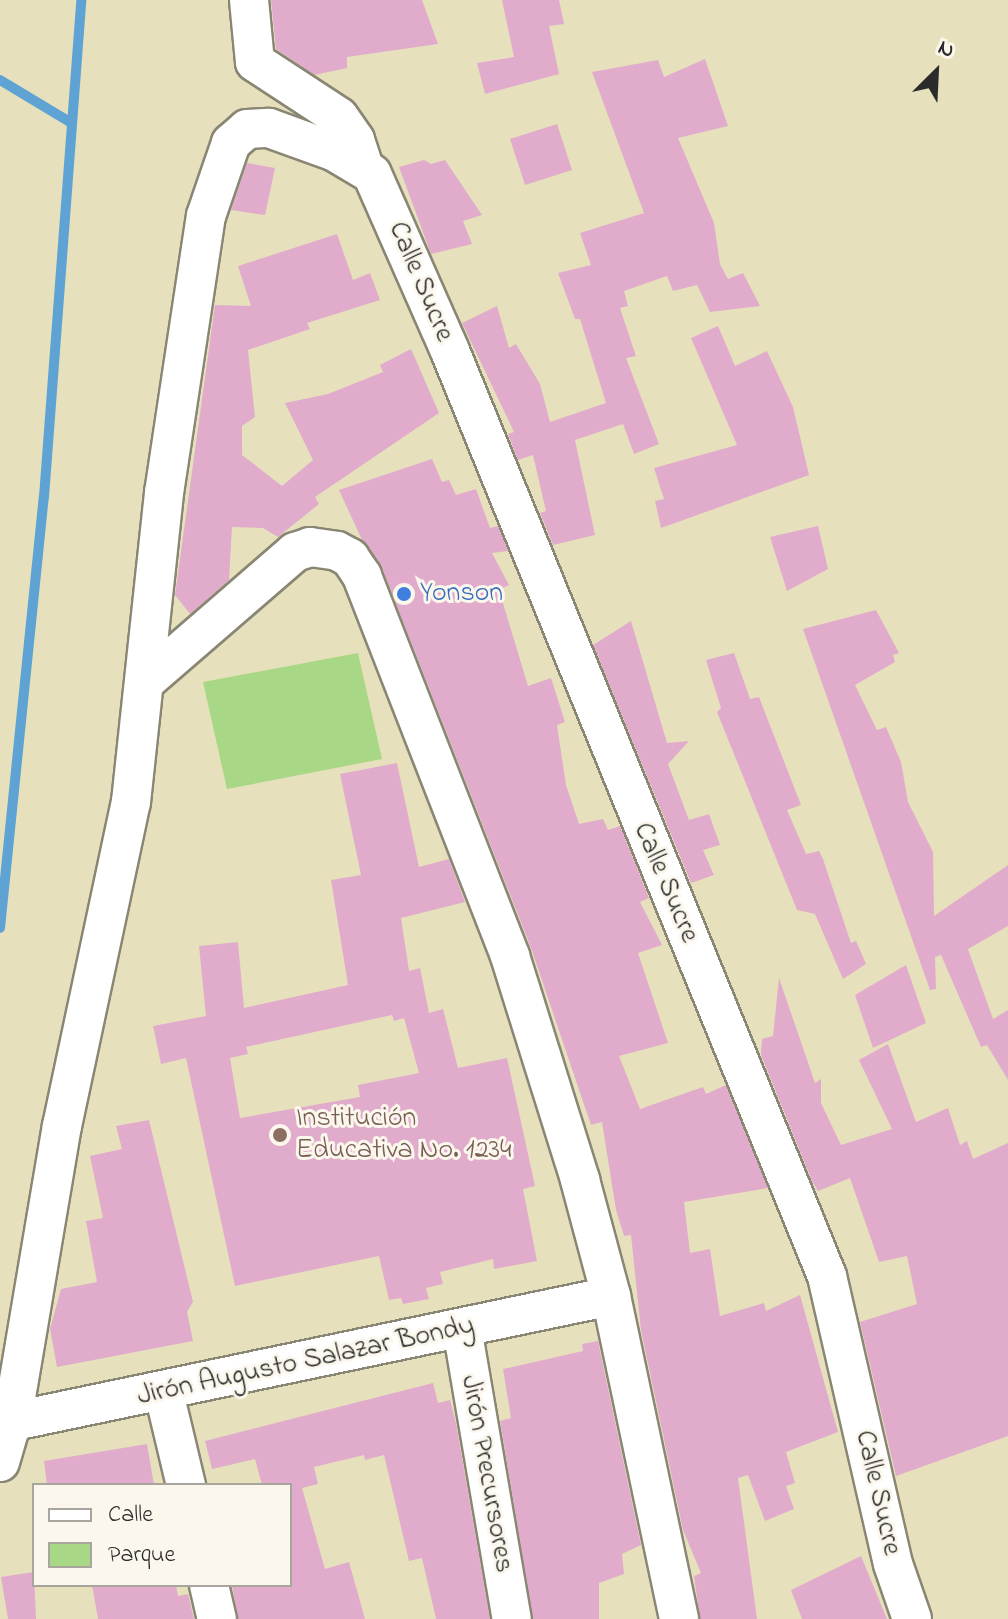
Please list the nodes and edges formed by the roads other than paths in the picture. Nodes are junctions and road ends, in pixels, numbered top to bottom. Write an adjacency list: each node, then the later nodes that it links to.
1 (249, 0): 2 (street, Calle Sucre)
2 (363, 165): 3 (street); 14 (street, Calle Sucre)
3 (146, 681): 4 (street); 7 (street)
4 (611, 1296): 5 (street, Jirón Augusto Salazar Bondy); 13 (street)
5 (462, 1328): 6 (street, Jirón Augusto Salazar Bondy); 12 (street, Jirón Precursores)
6 (164, 1393): 7 (street, Jirón Augusto Salazar Bondy); 9 (street)
7 (6, 1422): 8 (street)
8 (0, 1462)
9 (186, 1483)
10 (209, 1587): 11 (street)
11 (217, 1619)
12 (512, 1619)
13 (679, 1619)
14 (912, 1619)

